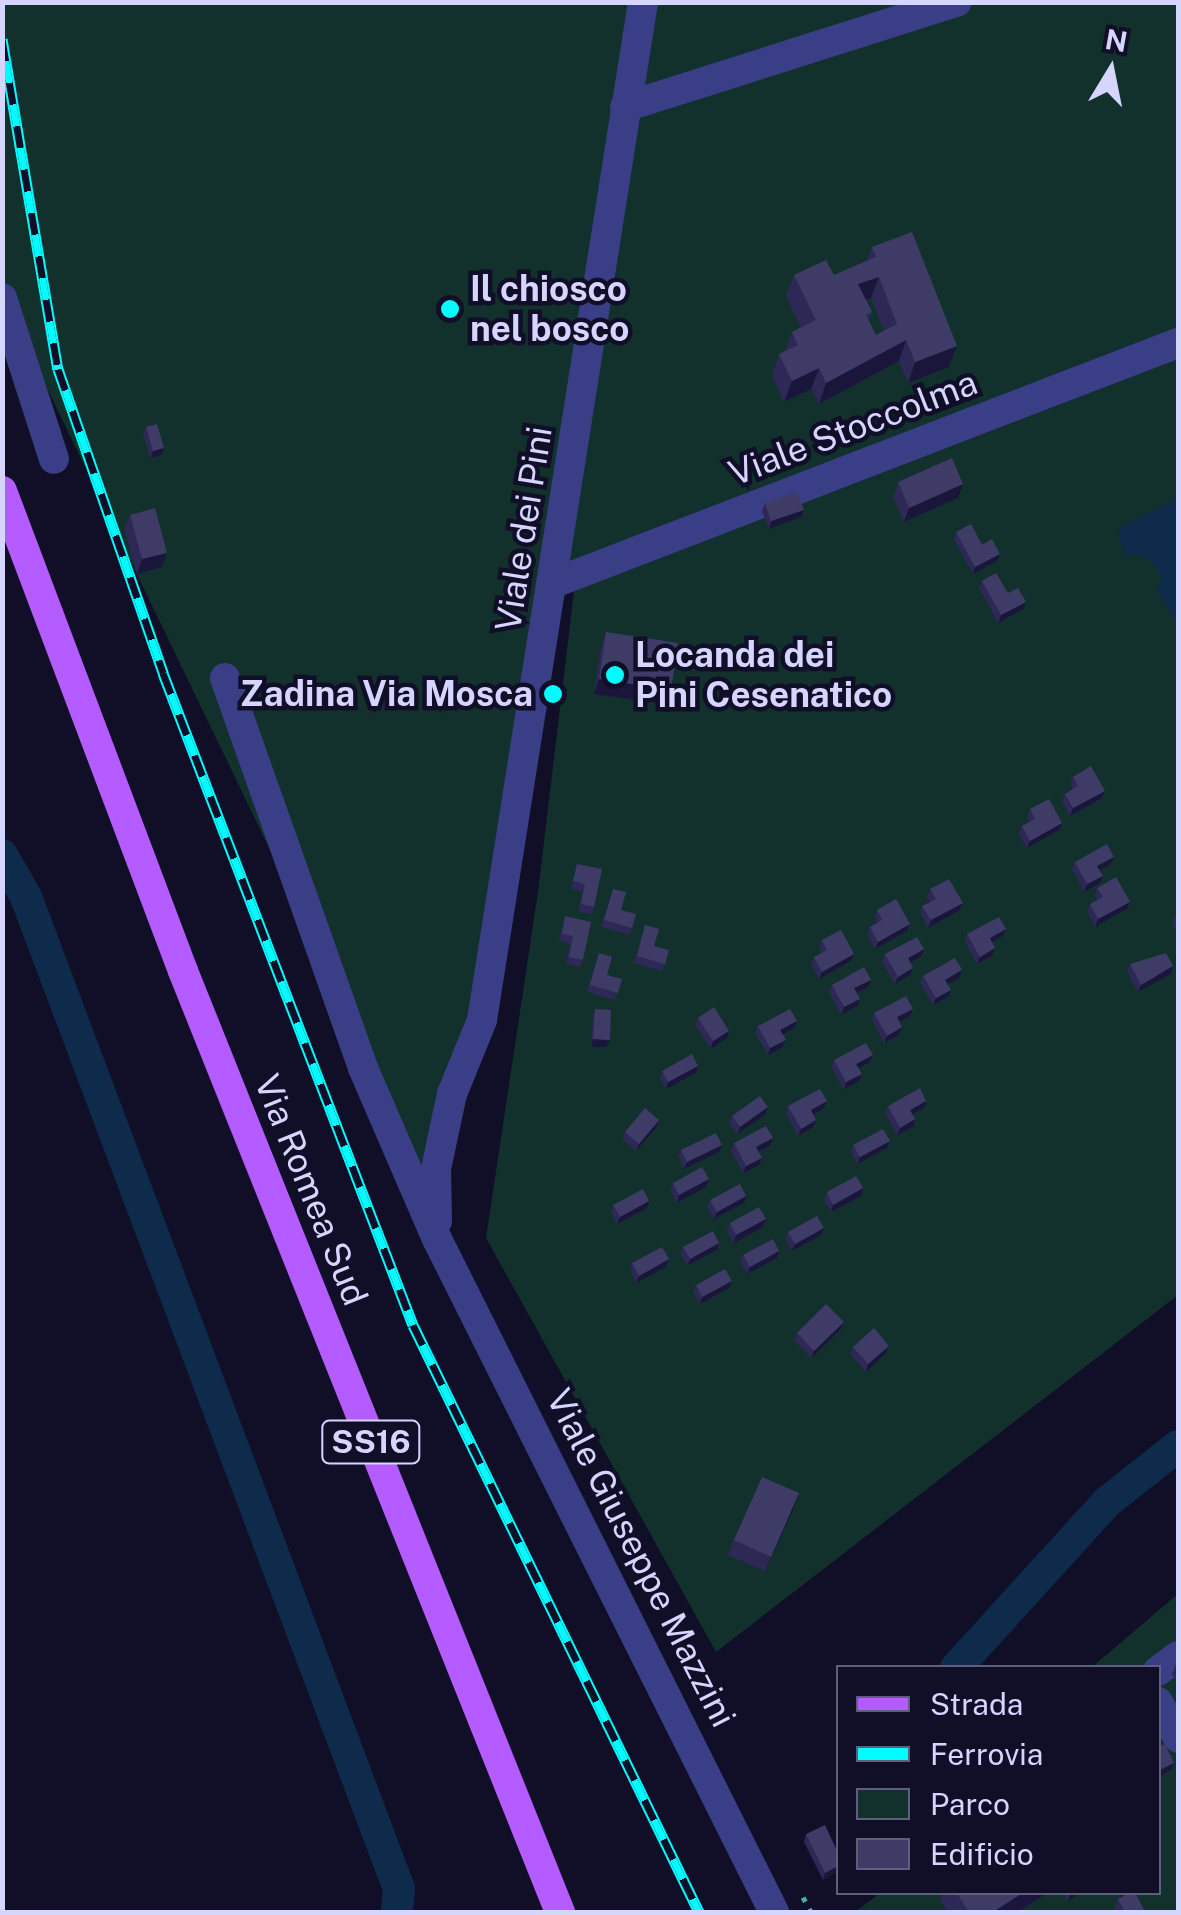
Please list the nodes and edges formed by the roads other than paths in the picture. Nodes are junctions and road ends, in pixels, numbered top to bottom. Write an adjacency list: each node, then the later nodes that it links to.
1 (643, 2): 3 (street, Viale dei Pini)
2 (957, 2): 3 (street)
3 (625, 107): 8 (street, Viale dei Pini)
4 (2, 298): 6 (street)
5 (1178, 343): 8 (street, Viale Stoccolma)
6 (54, 459)
7 (2, 491): 13 (main road, Via Romea Sud / SS16)
8 (554, 583): 10 (street, Viale dei Pini)
9 (224, 678): 10 (street, Viale Giuseppe Mazzini)
10 (437, 1239): 14 (street, Viale Giuseppe Mazzini)
11 (1161, 1707): 12 (street)
12 (1178, 1738)
13 (560, 1912)
14 (774, 1912)

